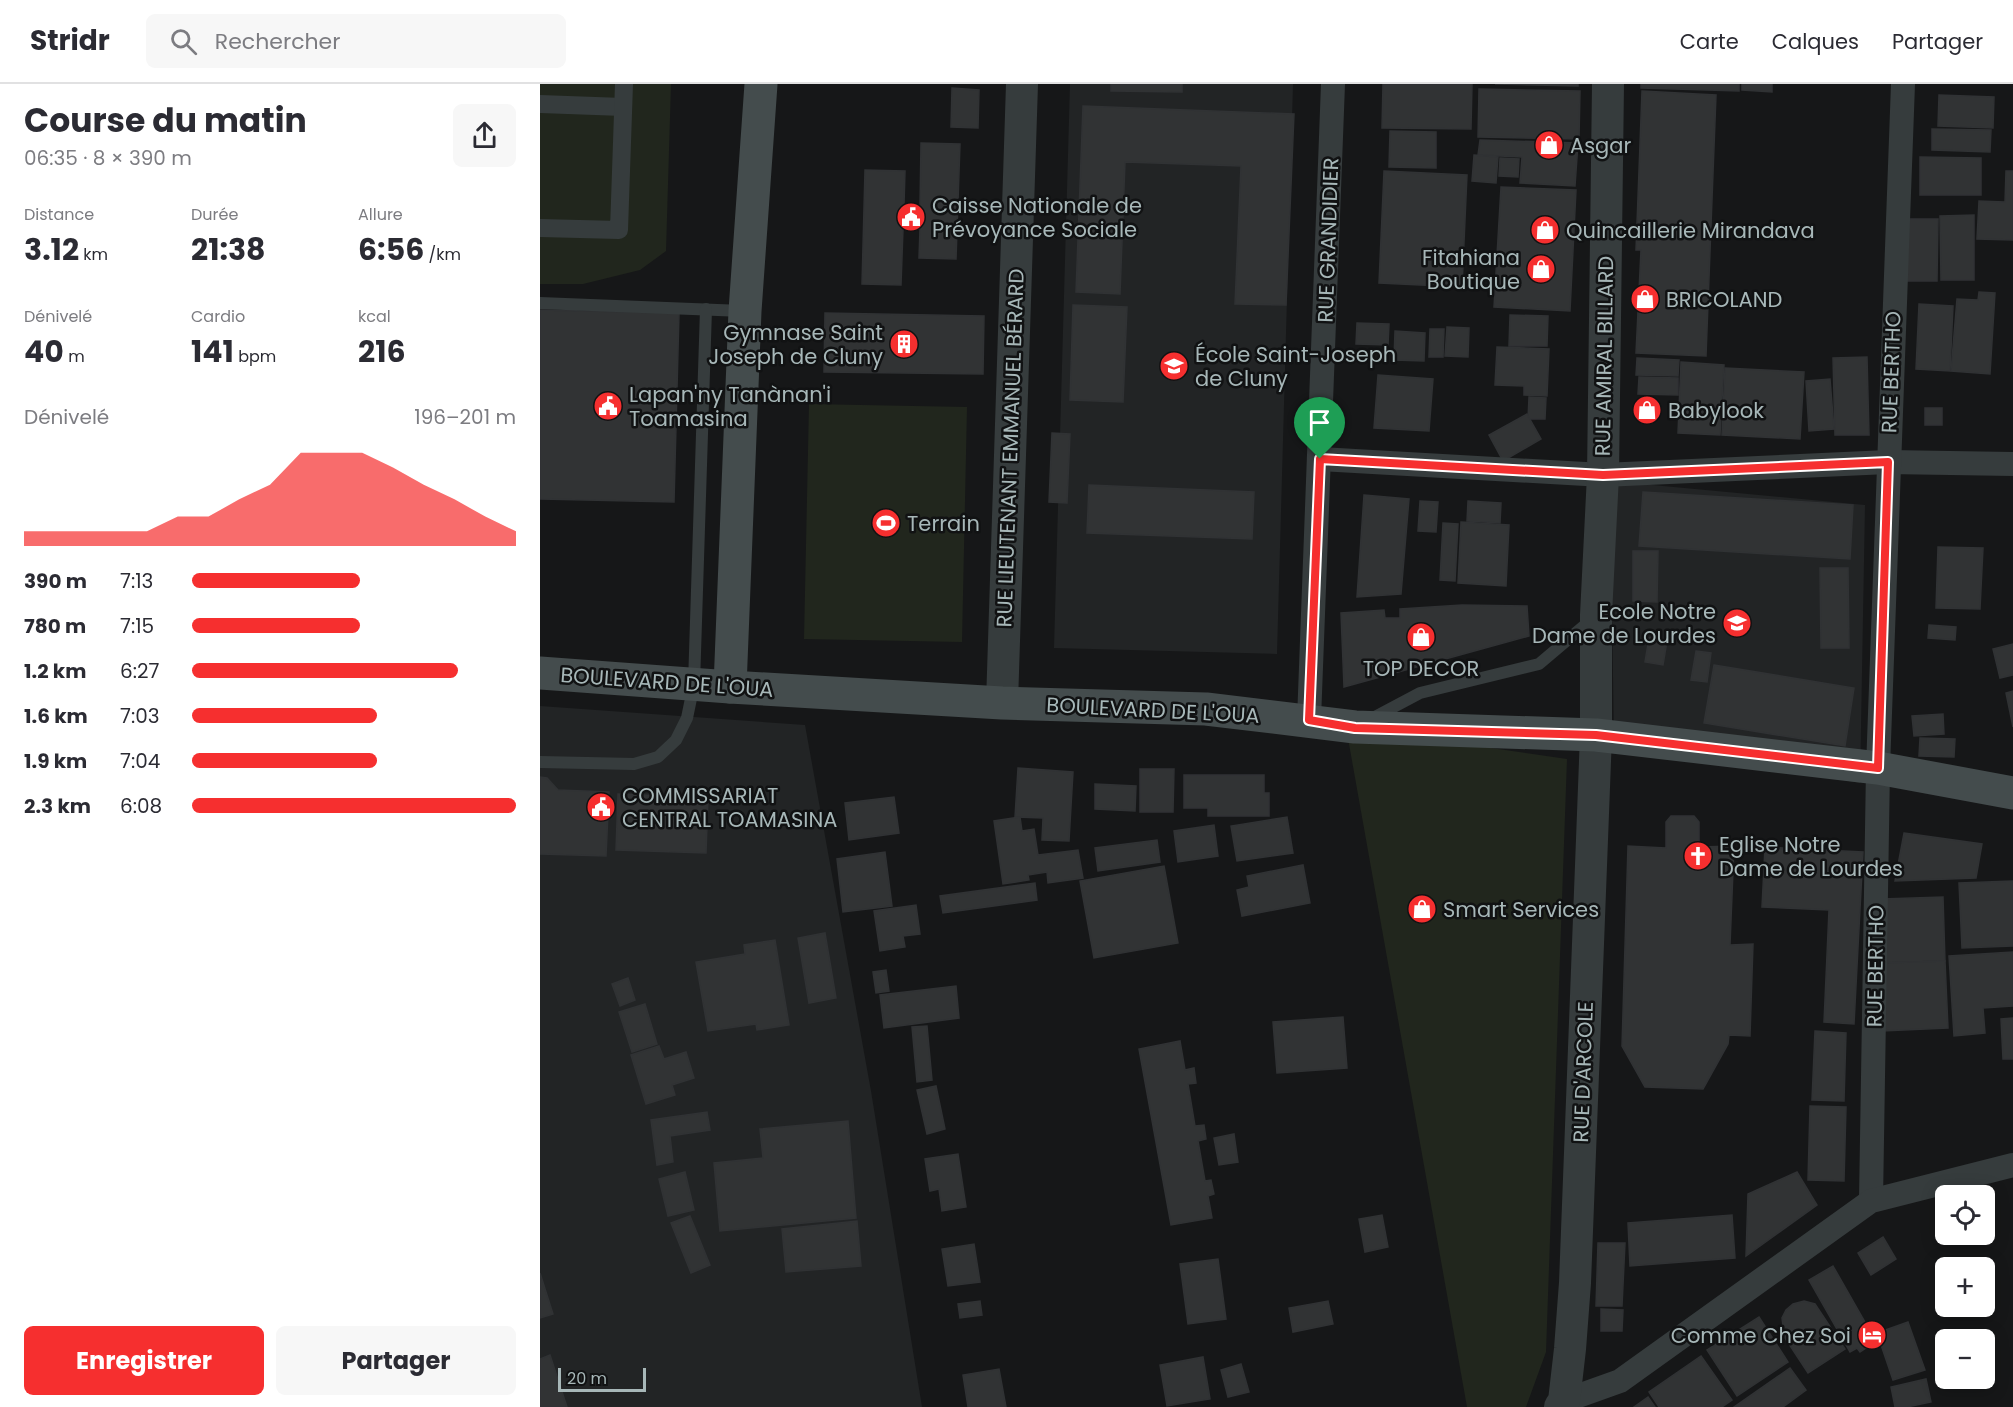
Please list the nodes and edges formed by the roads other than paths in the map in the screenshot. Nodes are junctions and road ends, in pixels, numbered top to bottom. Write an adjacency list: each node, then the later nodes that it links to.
1 (624, 84): 8 (street)
2 (761, 84): 12 (main road)
3 (1022, 84): 21 (street, RUE LIEUTENANT EMMANUEL BÉRARD)
4 (1333, 84): 13 (street, RUE GRANDIDIER)
5 (1608, 84): 16 (street, RUE AMIRAL BILLARD)
6 (1903, 84): 14 (street, RUE BERTHO)
7 (540, 104): 8 (street)
8 (623, 107): 9 (street)
9 (540, 228)
10 (540, 303): 11 (lane)
11 (706, 309): 12 (lane); 19 (lane)
12 (745, 311): 20 (main road)
13 (1320, 459): 16 (street); 22 (street, RUE GRANDIDIER)
14 (1888, 462): 15 (street); 16 (street); 26 (street, RUE BERTHO)
15 (2013, 464)
16 (1603, 475): 17 (street, RUE AMIRAL BILLARD)
17 (1596, 615): 23 (lane); 24 (street, RUE AMIRAL BILLARD)
18 (540, 674): 19 (main road, BOULEVARD DE L'OUA)
19 (694, 684): 20 (main road, BOULEVARD DE L'OUA); 25 (lane)
20 (730, 687): 21 (main road, BOULEVARD DE L'OUA)
21 (1002, 703): 22 (main road, BOULEVARD DE L'OUA)
22 (1309, 720): 23 (main road, BOULEVARD DE L'OUA)
23 (1355, 728): 24 (main road, BOULEVARD DE L'OUA)
24 (1596, 735): 26 (main road, BOULEVARD DE L'OUA); 30 (street, RUE D'ARCOLE)
25 (540, 762)
26 (1878, 768): 27 (main road, BOULEVARD DE L'OUA); 29 (street, RUE BERTHO)
27 (2013, 793)
28 (2013, 1165): 29 (street)
29 (1871, 1201): 30 (street)
30 (1562, 1404)

